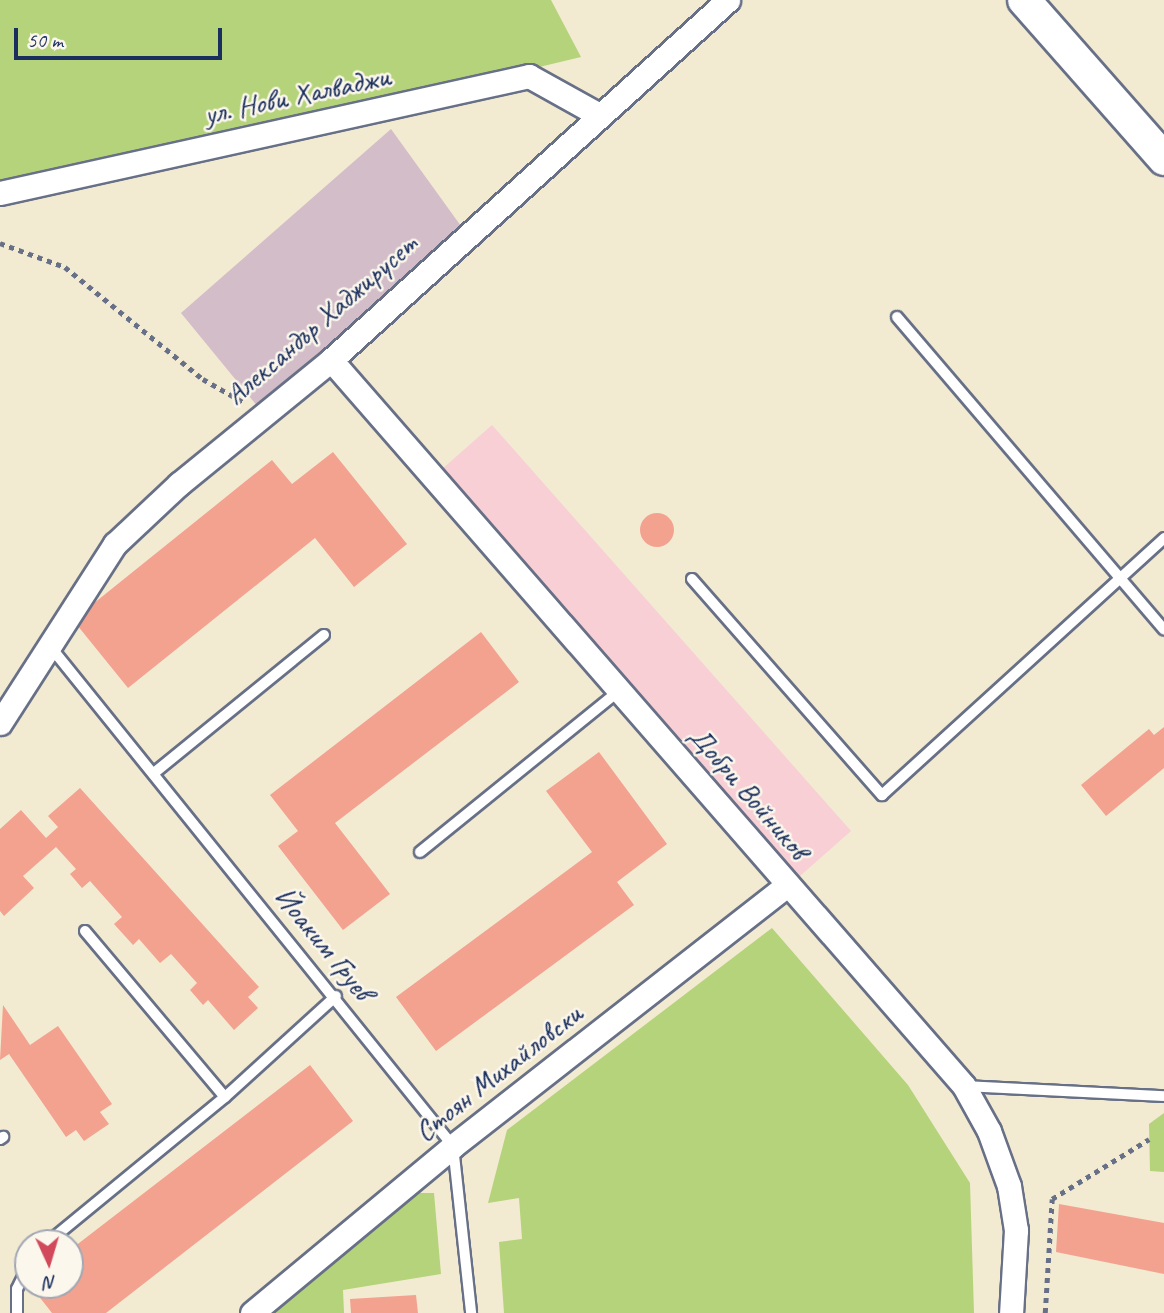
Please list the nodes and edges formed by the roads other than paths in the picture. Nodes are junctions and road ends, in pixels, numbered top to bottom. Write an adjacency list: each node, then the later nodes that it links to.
1 (728, 0): 3 (street, Александър Хаджирусет)
2 (1024, 0): 4 (main road)
3 (599, 115): 5 (street, ул. Нови Халваджи); 7 (street, Александър Хаджирусет)
4 (1164, 159)
5 (0, 193)
6 (897, 317): 10 (lane)
7 (331, 360): 13 (street, Александър Хаджирусет); 14 (street, Добри Войников)
8 (1164, 538): 10 (lane)
9 (692, 579): 10 (lane)
10 (1121, 579): 11 (lane)
11 (1164, 631)
12 (324, 635): 16 (lane)
13 (48, 643): 15 (street, Александър Хаджирусет); 16 (lane, Йоаким Груев)
14 (620, 690): 17 (lane); 18 (street, Добри Войников)
15 (3, 714)
16 (155, 773): 20 (lane, Йоаким Груев)
17 (420, 852)
18 (787, 885): 21 (street, Добри Войников); 24 (street, Стоян Михайловски)
19 (85, 930): 23 (lane)
20 (336, 996): 23 (lane); 24 (lane, Йоаким Груев)
21 (964, 1086): 22 (lane); 28 (street, Добри Войников)
22 (1164, 1096)
23 (225, 1097): 25 (lane)
24 (453, 1146): 26 (street, Стоян Михайловски); 27 (lane)
25 (64, 1229)
26 (252, 1313)
27 (471, 1313)
28 (1011, 1313)

